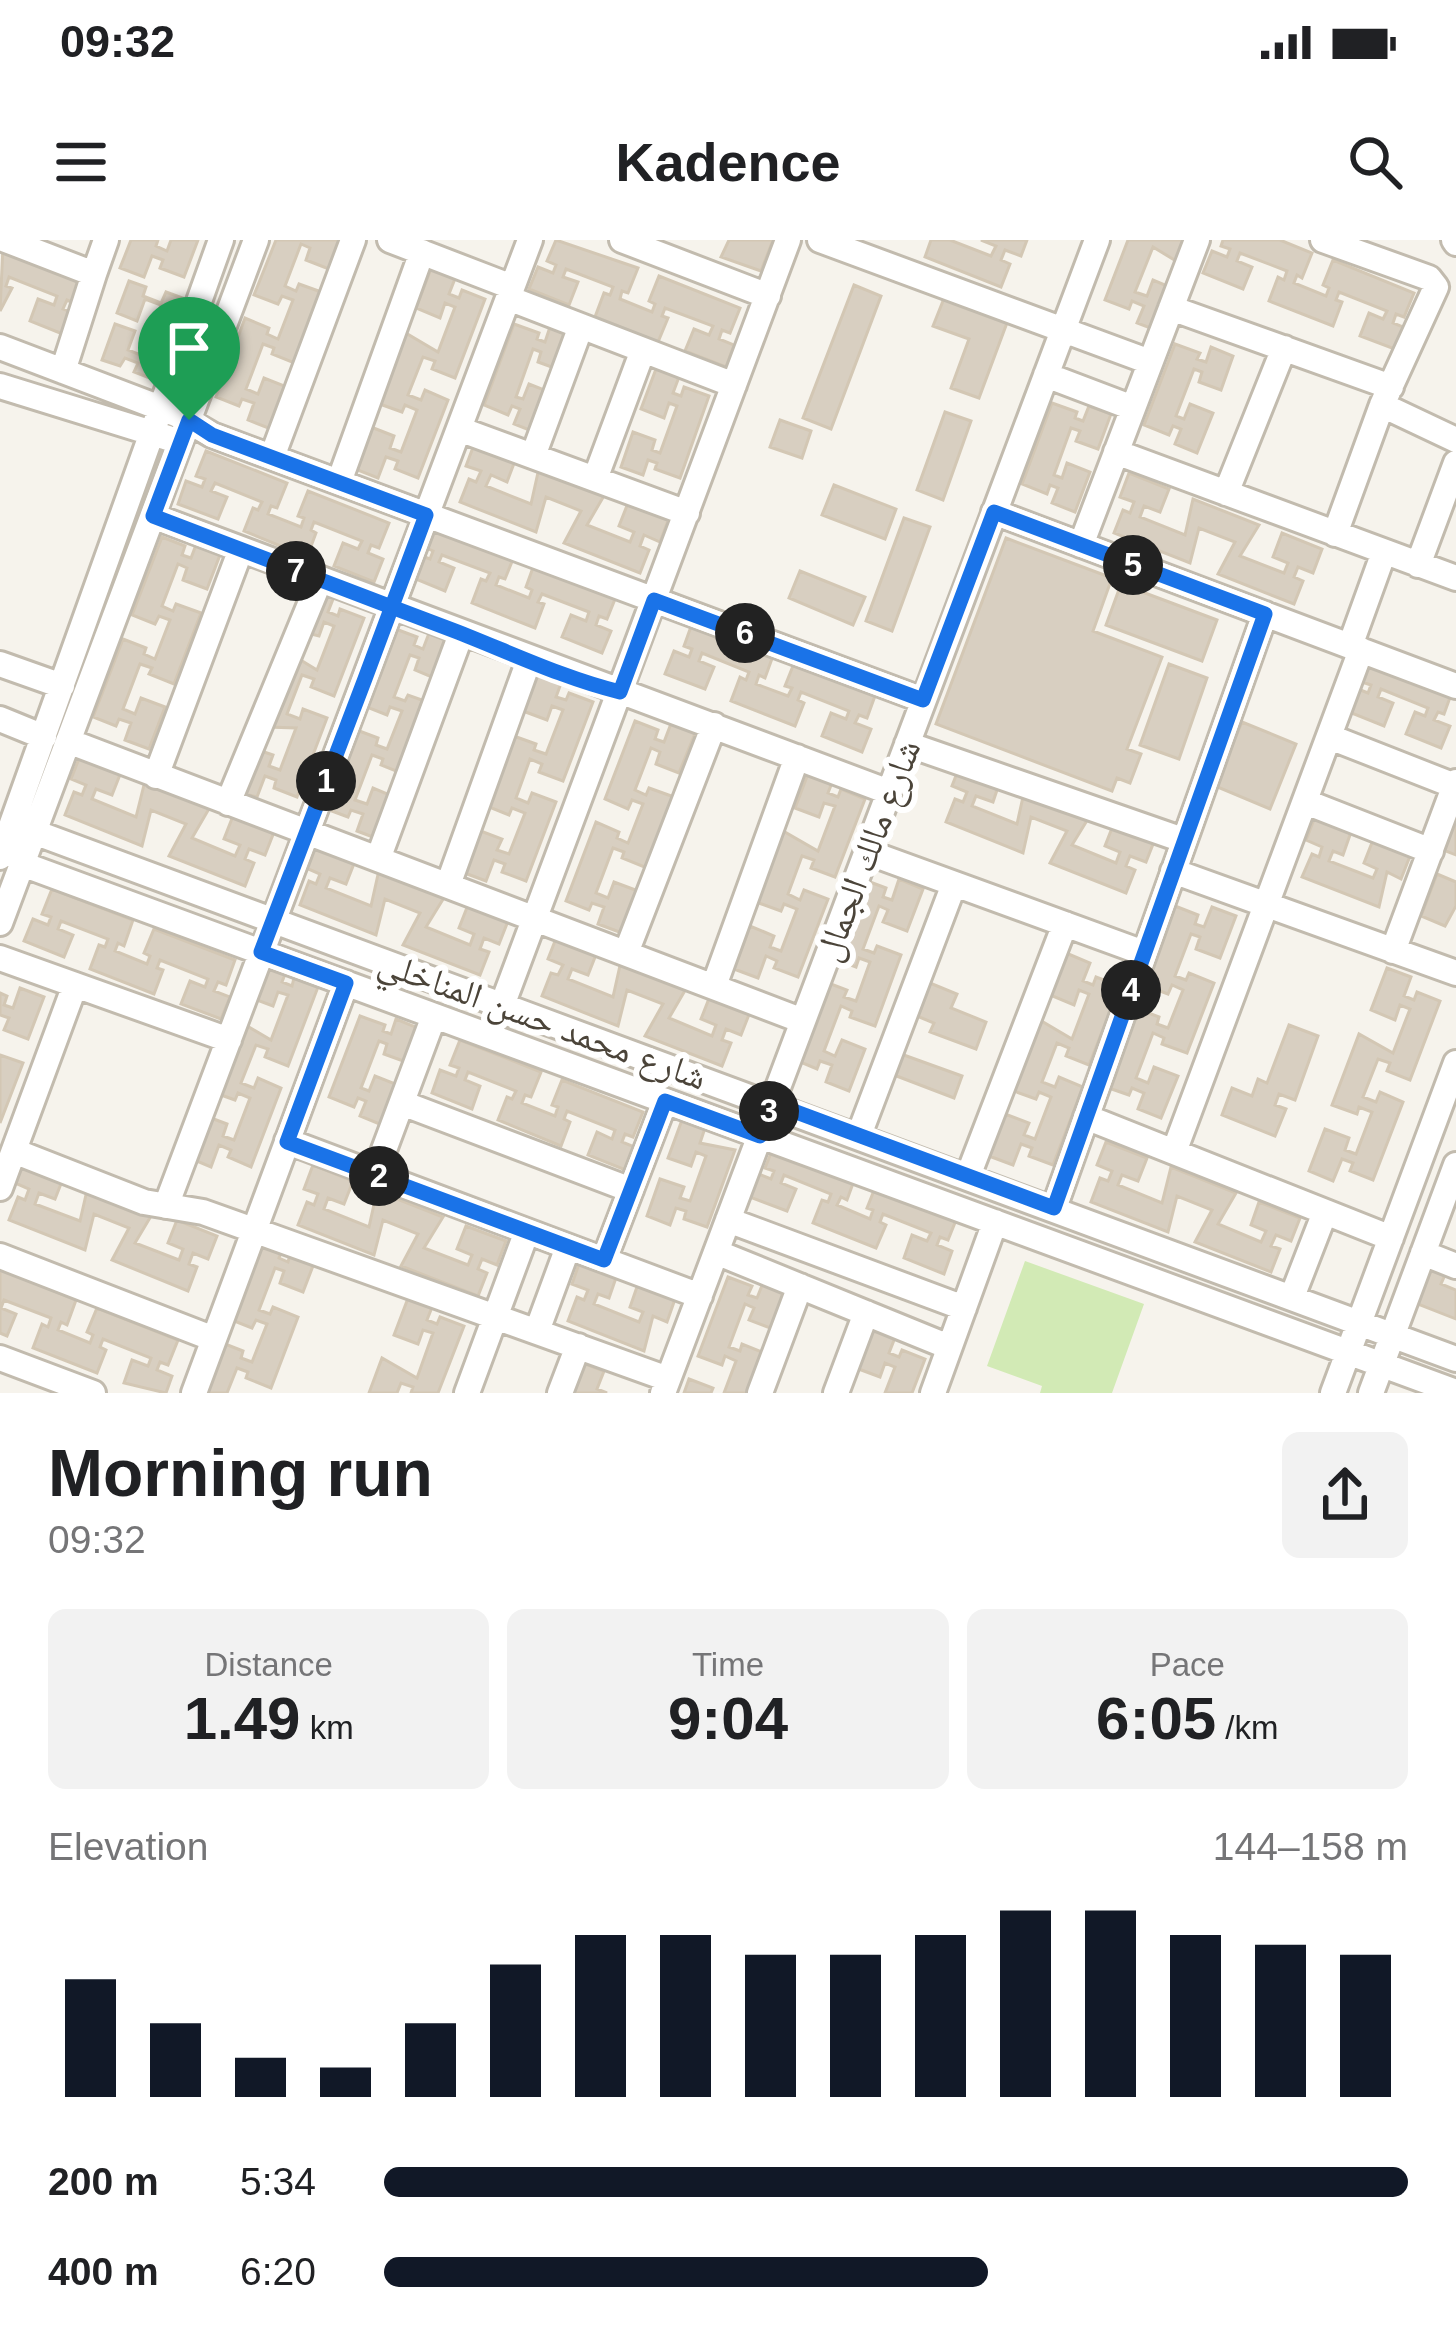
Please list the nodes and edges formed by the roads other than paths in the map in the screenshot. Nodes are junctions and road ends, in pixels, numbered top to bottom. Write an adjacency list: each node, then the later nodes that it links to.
1 (6, 240): 15 (street)
2 (106, 240): 15 (street)
3 (221, 240): 31 (street)
4 (256, 240): 32 (street)
5 (353, 240): 38 (street)
6 (390, 240): 14 (street)
7 (530, 240): 16 (street)
8 (622, 240): 17 (street)
9 (788, 240): 17 (street)
10 (820, 240): 19 (street)
11 (1096, 240): 19 (street, شارع مالك الجمال)
12 (1197, 240): 18 (street)
13 (1323, 240): 29 (street)
14 (422, 252): 16 (street); 41 (street)
15 (94, 274): 25 (street)
16 (510, 292): 20 (street); 33 (street)
17 (768, 296): 27 (street)
18 (1172, 308): 22 (street); 24 (street)
19 (1066, 321): 24 (street); 26 (street, شارع مالك الجمال)
20 (580, 326): 23 (street); 37 (street)
21 (0, 347): 25 (street)
22 (1284, 348): 29 (street); 42 (street)
23 (643, 350): 27 (street); 40 (street)
24 (1150, 362): 30 (street)
25 (63, 371): 31 (street)
26 (1046, 375): 30 (street); 44 (street, شارع مالك الجمال)
27 (734, 385): 43 (street)
28 (0, 386): 34 (street)
29 (1387, 396): 35 (street); 47 (street)
30 (1133, 408): 36 (street)
31 (163, 409): 32 (street); 34 (street)
32 (185, 429): 34 (street); 38 (street); 46 (street)
33 (459, 429): 37 (street); 45 (street)
34 (154, 436): 61 (street)
35 (1456, 440)
36 (1116, 452): 42 (street); 48 (street)
37 (533, 456): 40 (street)
38 (272, 457): 41 (street)
39 (1456, 463): 51 (street)
40 (595, 479): 43 (street)
41 (338, 482): 45 (street)
42 (1226, 493): 47 (street)
43 (687, 512): 54 (street)
44 (994, 512): 48 (street); 64 (street, شارع مالك الجمال)
45 (426, 515): 54 (street); 55 (street)
46 (153, 516): 49 (street); 68 (street)
47 (1335, 534): 50 (street)
48 (1081, 545): 56 (street)
49 (241, 549): 53 (street); 71 (street)
50 (1384, 552): 51 (street); 58 (street)
51 (1418, 565): 52 (street)
52 (1456, 578)
53 (320, 580): 55 (street); 75 (street)
54 (654, 600): 63 (street); 64 (street)
55 (392, 607): 57 (street); 77 (street)
56 (1265, 614): 58 (street); 78 (street)
57 (461, 634): 59 (street); 82 (street)
58 (1356, 648): 62 (street); 67 (street)
59 (529, 660): 63 (street); 85 (street)
60 (0, 664): 61 (street)
61 (62, 686): 68 (street)
62 (1456, 686)
63 (620, 692): 66 (street); 87 (street)
64 (923, 700): 69 (street, شارع مالك الجمال)
65 (0, 719): 68 (street)
66 (714, 725): 70 (street); 93 (street)
67 (1330, 737): 72 (street); 74 (street)
68 (56, 739): 71 (street); 76 (street)
69 (907, 744): 73 (street, شارع مالك الجمال); 78 (street)
70 (797, 757): 73 (street); 99 (street)
71 (156, 776): 75 (street)
72 (1455, 784): 79 (street)
73 (889, 792): 80 (street, شارع مالك الجمال)
74 (1306, 802): 79 (street); 86 (street)
75 (228, 803): 77 (street)
76 (15, 826): 81 (street); 88 (street, شارع محمد حسن المناخلي)
77 (307, 832): 82 (street); 88 (street)
78 (1183, 840): 83 (street)
79 (1431, 850): 91 (street)
80 (866, 852): 84 (street); 102 (street, شارع مالك الجمال)
81 (6, 858): 89 (street); 92 (street, شارع محمد حسن المناخلي)
82 (378, 859): 85 (street)
83 (1172, 871): 86 (street); 94 (street)
84 (955, 884): 90 (street); 110 (street)
85 (448, 885): 87 (street)
86 (1269, 905): 91 (street); 114 (street)
87 (535, 917): 93 (street); 100 (street)
88 (274, 920): 92 (street); 100 (street, شارع محمد حسن المناخلي)
89 (0, 922)
90 (1065, 924): 94 (street); 117 (street)
91 (1394, 951): 96 (street)
92 (261, 952): 97 (street, شارع محمد حسن المناخلي); 104 (street)
93 (626, 952): 99 (street)
94 (1144, 953): 109 (street)
95 (0, 958): 98 (street)
96 (1456, 974)
97 (346, 983): 101 (street, شارع محمد حسن المناخلي); 112 (street)
98 (75, 985): 104 (street); 113 (street)
99 (714, 986): 102 (street)
100 (503, 1004): 103 (street); 108 (street, شارع محمد حسن المناخلي)
101 (434, 1016): 103 (street, شارع محمد حسن المناخلي); 107 (street)
102 (803, 1021): 108 (street, شارع مالك الجمال)
103 (490, 1037): 106 (street, شارع محمد حسن المناخلي)
104 (229, 1040): 120 (street)
105 (1456, 1063): 127 (street)
106 (665, 1101): 111 (street, شارع محمد حسن المناخلي); 119 (street)
107 (401, 1103): 116 (street); 119 (street)
108 (772, 1103): 110 (street, شارع محمد حسن المناخلي); 111 (street, شارع مالك الجمال)
109 (1086, 1118): 114 (street); 121 (street)
110 (859, 1135): 117 (street, شارع محمد حسن المناخلي)
111 (760, 1136): 123 (street, شارع مالك الجمال); 124 (street, شارع محمد حسن المناخلي)
112 (287, 1142): 116 (street); 125 (street)
113 (14, 1151): 118 (street); 120 (street)
114 (1174, 1152): 122 (street)
115 (1455, 1170): 130 (street)
116 (375, 1174): 126 (street)
117 (968, 1176): 121 (street, شارع محمد حسن المناخلي)
118 (0, 1188)
119 (631, 1190): 132 (street)
120 (166, 1206): 125 (street)
121 (1054, 1208): 136 (street, شارع محمد حسن المناخلي)
122 (1325, 1212): 127 (street); 136 (street)
123 (728, 1220): 129 (street, شارع مالك الجمال); 137 (street)
124 (995, 1222): 137 (street); 146 (street, شارع محمد حسن المناخلي)
125 (256, 1231): 139 (street); 143 (street)
126 (527, 1231): 128 (street); 139 (street)
127 (1390, 1238): 140 (street)
128 (568, 1246): 132 (street); 141 (street)
129 (716, 1252): 134 (street); 135 (street, شارع مالك الجمال)
130 (1423, 1253): 133 (street); 142 (street)
131 (0, 1256): 143 (street)
132 (604, 1260): 135 (street)
133 (1456, 1266)
134 (800, 1286): 138 (street); 156 (street)
135 (700, 1296): 150 (street, شارع مالك الجمال)
136 (1292, 1297): 140 (street, شارع محمد حسن المناخلي)
137 (964, 1308): 145 (street)
138 (866, 1313): 145 (street); 157 (street)
139 (496, 1316): 141 (street); 154 (street)
140 (1359, 1322): 142 (street, شارع محمد حسن المناخلي); 146 (street)
141 (537, 1331): 144 (street)
142 (1393, 1335): 148 (street, شارع محمد حسن المناخلي); 149 (street)
143 (214, 1339): 153 (street)
144 (578, 1346): 150 (street); 155 (street)
145 (949, 1347): 158 (street)
146 (1348, 1352): 149 (street, شارع محمد حسن المناخلي); 159 (street)
147 (0, 1358): 152 (street)
148 (1456, 1358)
149 (1382, 1364): 151 (street, شارع محمد حسن المناخلي); 160 (street)
150 (666, 1386)
151 (1456, 1392)
152 (93, 1393)
153 (194, 1393)
154 (467, 1393)
155 (560, 1393)
156 (760, 1393)
157 (836, 1393)
158 (933, 1393)
159 (1333, 1393)
160 (1371, 1393)

